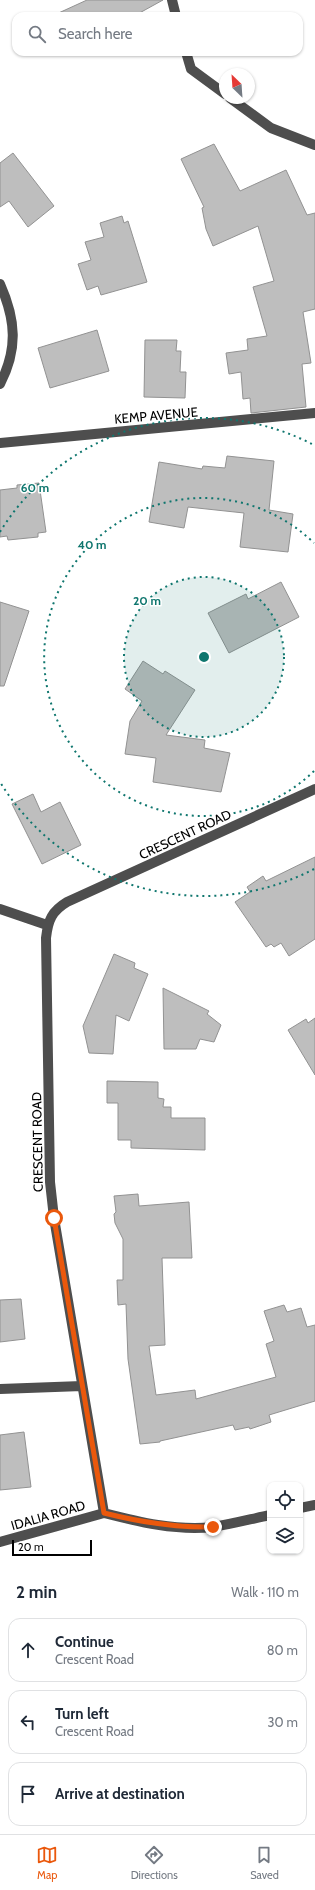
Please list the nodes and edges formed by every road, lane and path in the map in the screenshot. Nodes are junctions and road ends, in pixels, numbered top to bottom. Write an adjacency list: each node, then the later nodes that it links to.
1 (172, 0): 2 (street)
2 (175, 12)
3 (187, 56): 4 (street)
4 (219, 90)
5 (238, 104): 6 (street)
6 (315, 144)
7 (0, 284): 8 (street)
8 (0, 384)
9 (315, 413): 10 (street, KEMP AVENUE)
10 (0, 444)
11 (315, 789): 13 (street, CRESCENT ROAD)
12 (0, 909): 13 (street)
13 (47, 925): 14 (street, CRESCENT ROAD)
14 (82, 1386): 15 (street); 18 (street, CRESCENT ROAD)
15 (0, 1389)
16 (315, 1505): 17 (street)
17 (303, 1507)
18 (104, 1513): 19 (street); 20 (street, IDALIA ROAD)
19 (267, 1516)
20 (0, 1542)

